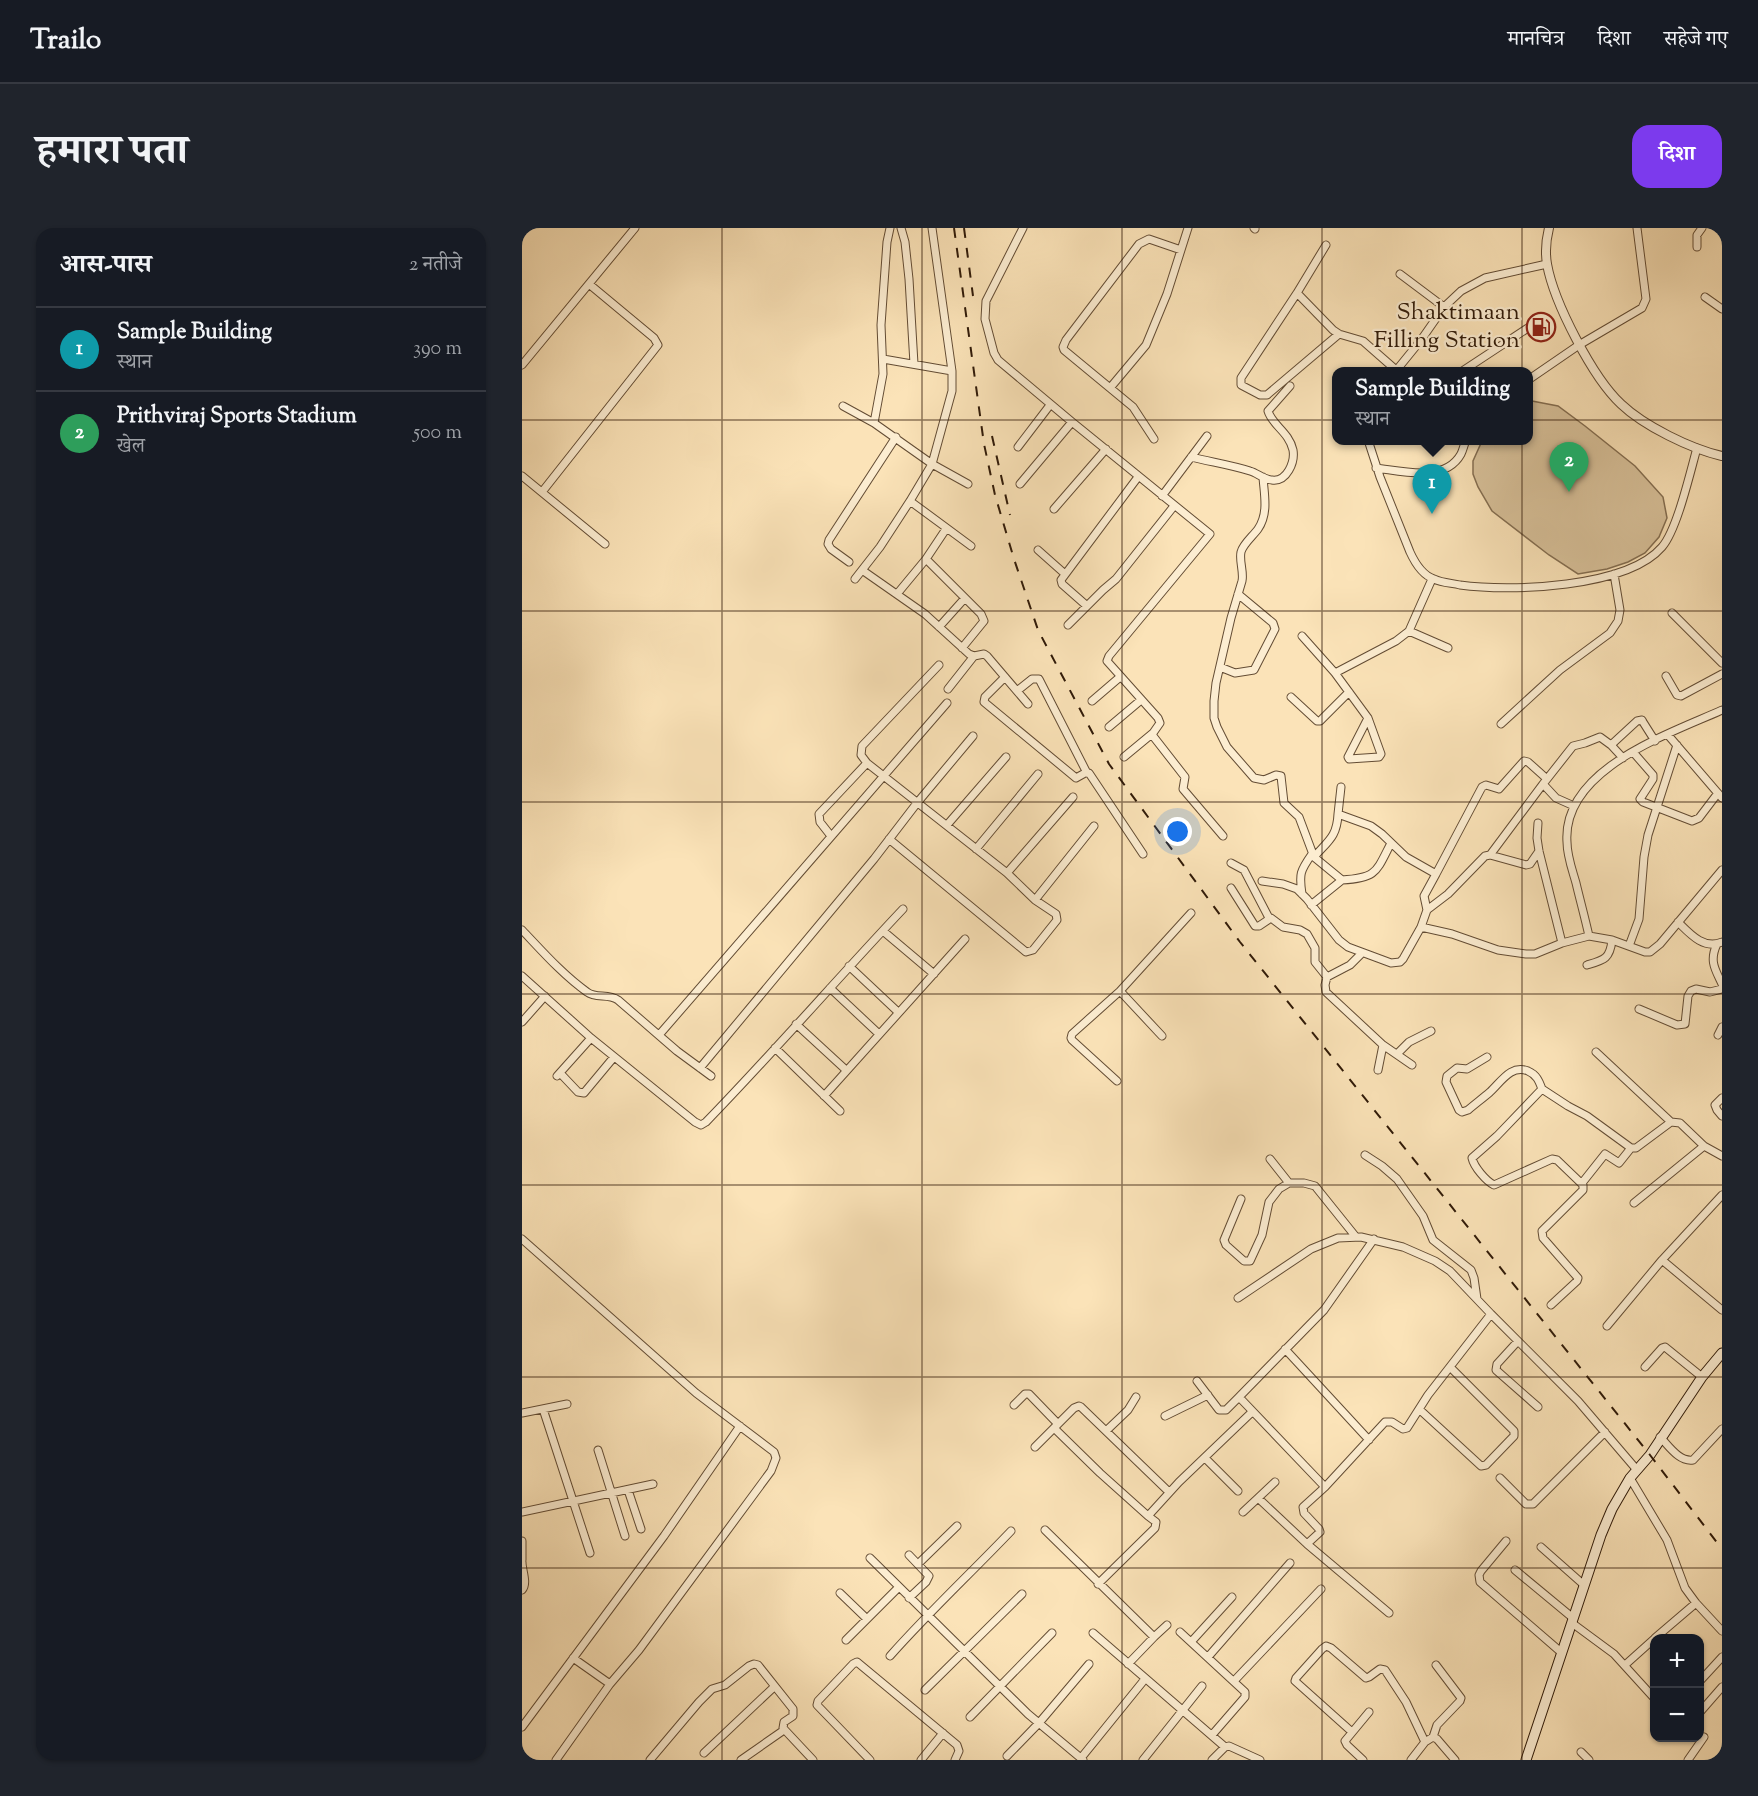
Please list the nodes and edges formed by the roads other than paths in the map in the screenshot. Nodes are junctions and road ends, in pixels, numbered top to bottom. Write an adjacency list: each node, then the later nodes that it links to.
1 (635, 228): 16 (street)
2 (890, 228): 24 (street)
3 (901, 228): 25 (street)
4 (932, 228): 30 (street)
5 (1023, 228): 34 (street)
6 (1188, 228): 13 (street)
7 (1549, 228): 14 (street)
8 (1637, 228): 23 (street)
9 (1702, 228): 10 (street)
10 (1697, 232): 12 (street)
11 (1326, 245): 17 (street)
12 (1697, 248)
13 (1181, 250): 33 (street); 33 (street)
14 (1547, 264): 19 (street); 23 (street)
15 (1400, 274): 19 (street)
16 (589, 284): 26 (street); 55 (street)
17 (1297, 293): 22 (street); 22 (street)
18 (1705, 297): 20 (street)
19 (1444, 307): 28 (street)
20 (1722, 309)
21 (1537, 322): 29 (street)
22 (1339, 334): 27 (street)
23 (1579, 345): 31 (street); 44 (street)
24 (883, 360): 25 (street); 36 (street)
25 (914, 364): 30 (street)
26 (522, 365)
27 (1392, 367)
28 (1399, 367)
29 (1469, 367)
30 (952, 371): 48 (street)
31 (1533, 377)
32 (1290, 386): 52 (street)
33 (1110, 388): 40 (street)
34 (1050, 405): 37 (street); 43 (street)
35 (843, 406): 36 (street)
36 (874, 423): 39 (street)
37 (1072, 423): 45 (street); 54 (street)
38 (1207, 436): 47 (street)
39 (896, 437): 48 (street); 65 (street)
40 (1154, 439)
41 (1369, 445): 49 (street)
42 (1465, 445): 49 (street)
43 (1018, 447)
44 (1697, 448): 46 (street); 68 (street)
45 (1106, 449): 51 (street); 59 (street)
46 (1722, 456)
47 (1191, 457): 52 (street); 56 (street)
48 (933, 464): 53 (street); 57 (street)
49 (1376, 468): 70 (street)
50 (522, 476): 55 (street)
51 (1138, 477): 56 (street); 67 (street)
52 (1263, 477): 72 (street)
53 (968, 484)
54 (1020, 484)
55 (542, 492): 61 (street)
56 (1162, 496): 58 (street)
57 (910, 501): 60 (street); 66 (street)
58 (1174, 506): 74 (street); 90 (street)
59 (1054, 509)
60 (946, 529): 62 (street); 64 (street)
61 (605, 544)
62 (971, 546)
63 (1038, 550): 67 (street)
64 (926, 559): 71 (street); 73 (street)
65 (849, 562)
66 (862, 570): 69 (street); 71 (street)
67 (1065, 574): 74 (street)
68 (1614, 574): 70 (street); 101 (street)
69 (855, 579)
70 (1432, 579): 78 (street)
71 (897, 594): 77 (street)
72 (1238, 594): 85 (street); 85 (street)
73 (965, 597): 77 (street); 80 (street)
74 (1087, 606): 76 (street)
75 (1672, 613): 83 (street)
76 (1068, 625)
77 (939, 627): 80 (street)
78 (1409, 631): 81 (street); 86 (street)
79 (1302, 636): 86 (street)
80 (962, 648): 82 (street)
81 (1448, 648)
82 (974, 656): 89 (street); 91 (street)
83 (1722, 663)
84 (939, 665): 113 (street)
85 (1220, 667): 136 (street)
86 (1335, 673): 93 (street)
87 (1722, 674): 88 (street)
88 (1666, 676)
89 (1005, 677): 92 (street); 114 (street)
90 (1120, 677): 95 (street); 96 (street)
91 (948, 689)
92 (1017, 692): 98 (street); 114 (street)
93 (1349, 692): 94 (street); 100 (street)
94 (1291, 698)
95 (1141, 700): 102 (street); 103 (street)
96 (1092, 701)
97 (947, 703): 116 (street)
98 (1028, 704)
99 (1722, 711): 104 (street)
100 (1368, 718): 100 (street)
101 (1501, 724)
102 (1109, 726)
103 (1153, 733): 110 (street); 129 (street)
104 (1668, 735): 106 (street); 108 (street)
105 (973, 736): 121 (street)
106 (1655, 741): 107 (street); 109 (street)
107 (1611, 745): 112 (street); 117 (street)
108 (1677, 745): 119 (street); 123 (street)
109 (1633, 752): 112 (street); 123 (street)
110 (1124, 757)
111 (1006, 758): 126 (street)
112 (1623, 758): 122 (street)
113 (867, 763): 116 (street); 128 (street)
114 (1087, 772): 134 (street)
115 (1038, 774): 132 (street)
116 (883, 776): 121 (street); 128 (street)
117 (1545, 781): 122 (street); 135 (street); 140 (street)
118 (1341, 787): 124 (street)
119 (1720, 795): 123 (street)
120 (1073, 797): 139 (street)
121 (917, 803): 126 (street); 130 (street)
122 (1575, 806): 155 (street)
123 (1657, 809): 160 (street)
124 (1338, 813): 131 (street); 136 (street)
125 (1538, 823): 133 (street)
126 (947, 825): 132 (street)
127 (1094, 826): 145 (street)
128 (831, 836): 179 (street)
129 (1223, 836)
130 (889, 839): 145 (street); 190 (street)
131 (1391, 843): 140 (street); 141 (street)
132 (976, 849): 139 (street)
133 (1539, 851): 135 (street); 158 (street)
134 (1143, 854)
135 (1490, 855): 148 (street)
136 (1313, 856): 141 (street); 144 (street)
137 (1231, 863): 150 (street)
138 (1722, 870): 151 (street)
139 (1006, 873): 145 (street)
140 (1436, 874): 148 (street)
141 (1342, 880): 146 (street)
142 (1262, 881): 144 (street)
143 (1231, 888): 150 (street)
144 (1302, 894): 146 (street)
145 (1035, 900)
146 (1311, 905): 161 (street)
147 (903, 909): 154 (street)
148 (1427, 910): 152 (street)
149 (1191, 913): 170 (street)
150 (1269, 918): 166 (street)
151 (1678, 922): 159 (street); 160 (street)
152 (1421, 927): 158 (street); 161 (street)
153 (522, 930): 179 (street)
154 (883, 931): 163 (street); 164 (street)
155 (1589, 936): 157 (street); 158 (street)
156 (965, 939): 164 (street)
157 (1612, 940): 160 (street); 162 (street)
158 (1562, 942)
159 (1720, 943): 167 (street)
160 (1629, 946)
161 (1362, 953): 166 (street)
162 (1587, 965)
163 (849, 966): 168 (street); 173 (street)
164 (934, 974): 173 (street)
165 (522, 976): 171 (street)
166 (1328, 977): 183 (street)
167 (1722, 984)
168 (830, 988): 175 (street); 178 (street)
169 (1722, 989): 172 (street)
170 (1120, 991): 181 (street); 194 (street)
171 (545, 996): 174 (street); 182 (street)
172 (1639, 1009)
173 (898, 1012): 178 (street)
174 (522, 1022)
175 (796, 1024): 184 (street); 191 (street)
176 (1722, 1027): 180 (street)
177 (1431, 1031): 186 (street)
178 (879, 1034): 191 (street)
179 (659, 1035): 190 (street)
180 (1718, 1035)
181 (1162, 1036)
182 (591, 1038): 187 (street); 187 (street)
183 (1383, 1045): 186 (street); 192 (street)
184 (775, 1048): 187 (street); 196 (street)
185 (1596, 1052): 200 (street)
186 (1397, 1054): 189 (street)
187 (614, 1057)
188 (1487, 1057): 195 (street)
189 (1413, 1065)
190 (700, 1068): 193 (street)
191 (846, 1070): 196 (street)
192 (1378, 1070)
193 (711, 1076)
194 (1117, 1081)
195 (1542, 1089): 202 (street); 207 (street)
196 (824, 1096): 198 (street)
197 (1722, 1098): 199 (street)
198 (840, 1111)
199 (1722, 1116)
200 (1671, 1122): 201 (street); 202 (street)
201 (1704, 1146): 204 (street); 210 (street)
202 (1631, 1148): 207 (street)
203 (1365, 1155): 216 (street)
204 (1722, 1156)
205 (1270, 1159): 206 (street)
206 (1289, 1183): 209 (street); 211 (street)
207 (1582, 1183): 217 (street)
208 (1722, 1195): 214 (street)
209 (1241, 1199)
210 (1634, 1203)
211 (1356, 1237): 213 (street); 215 (street)
212 (522, 1239): 239 (street)
213 (1374, 1239): 216 (street); 222 (street)
214 (1662, 1260): 218 (street); 220 (street)
215 (1238, 1298)
216 (1477, 1299): 219 (street)
217 (1551, 1305)
218 (1722, 1310)
219 (1491, 1314): 221 (street); 224 (street)
220 (1607, 1326)
221 (1518, 1341): 233 (street); 243 (street)
222 (1285, 1349): 230 (street); 245 (street)
223 (1722, 1353): 226 (main road)
224 (1450, 1367): 235 (street); 235 (street)
225 (1645, 1367): 226 (street)
226 (1702, 1377): 244 (main road)
227 (1197, 1381): 228 (street)
228 (1208, 1395): 230 (street); 238 (street)
229 (1136, 1397): 242 (street)
230 (1239, 1397): 236 (street)
231 (567, 1404): 234 (street)
232 (1014, 1405): 240 (street)
233 (1538, 1407)
234 (543, 1409): 237 (street); 260 (street)
235 (1419, 1409): 245 (street)
236 (1252, 1412): 248 (street); 254 (street)
237 (522, 1413)
238 (1165, 1416)
239 (740, 1426): 309 (street); 317 (street)
240 (1056, 1426): 242 (street); 246 (street); 263 (street)
241 (1722, 1429): 244 (street)
242 (1106, 1431): 256 (street)
243 (1605, 1432): 249 (street); 250 (street)
244 (1660, 1437): 249 (main road)
245 (1369, 1440): 254 (street)
246 (1035, 1447)
247 (598, 1450): 258 (street)
248 (1204, 1458): 256 (street); 257 (street)
249 (1637, 1470): 251 (main road)
250 (1500, 1478)
251 (1630, 1478): 281 (main road); 289 (street)
252 (1275, 1482): 259 (street)
253 (653, 1484): 255 (street)
254 (1325, 1487): 271 (street)
255 (628, 1490): 258 (street); 265 (street)
256 (1169, 1491): 263 (street)
257 (1238, 1491)
258 (611, 1494): 260 (street); 268 (street)
259 (1258, 1498): 262 (street); 271 (street)
260 (573, 1502): 261 (street); 273 (street)
261 (522, 1512)
262 (1243, 1512)
263 (1148, 1516): 280 (street)
264 (957, 1526): 278 (street)
265 (641, 1529)
266 (1045, 1530): 280 (street)
267 (1011, 1531): 291 (street)
268 (625, 1536)
269 (522, 1541): 276 (street)
270 (1506, 1541): 305 (street)
271 (1307, 1544): 290 (street)
272 (1541, 1547): 281 (street)
273 (590, 1552)
274 (909, 1555): 278 (street)
275 (870, 1558): 282 (street)
276 (522, 1561): 284 (street)
277 (1290, 1563): 307 (street)
278 (918, 1564): 288 (street)
279 (1515, 1570): 293 (street)
280 (1098, 1584): 300 (street)
281 (1584, 1585): 293 (main road)
282 (899, 1587): 288 (street); 292 (street)
283 (1321, 1589): 316 (street)
284 (522, 1590)
285 (840, 1593): 292 (street)
286 (1022, 1594): 304 (street)
287 (1232, 1597): 302 (street)
288 (909, 1598): 291 (street)
289 (1696, 1603): 295 (street); 299 (street)
290 (1389, 1613)
291 (926, 1615): 304 (street); 306 (street)
292 (867, 1620): 301 (street)
293 (1573, 1621): 305 (main road); 313 (street)
294 (1167, 1625): 300 (street)
295 (1722, 1631)
296 (1180, 1632): 302 (street)
297 (1053, 1633): 318 (street)
298 (1093, 1633): 311 (street)
299 (1661, 1634)
300 (1154, 1637): 311 (street)
301 (846, 1640)
302 (1191, 1642): 307 (street)
303 (1650, 1643): 313 (street)
304 (963, 1652): 318 (street); 322 (street)
305 (1562, 1653): 355 (main road)
306 (890, 1656)
307 (1208, 1657): 316 (street)
308 (1722, 1657): 314 (street)
309 (573, 1658): 317 (street); 329 (street)
310 (1089, 1664): 328 (street)
311 (1128, 1664): 315 (street)
312 (1436, 1665): 334 (street)
313 (1625, 1665): 323 (street)
314 (1704, 1677)
315 (1144, 1679): 325 (street); 341 (street)
316 (1234, 1681): 333 (street)
317 (610, 1684): 342 (street)
318 (999, 1686): 327 (street); 328 (street)
319 (1202, 1686): 325 (street)
320 (774, 1687): 330 (street); 339 (street); 343 (street)
321 (1722, 1687): 324 (street)
322 (925, 1690)
323 (1650, 1693)
324 (1704, 1708)
325 (1182, 1711): 333 (street); 349 (street)
326 (1369, 1712): 331 (street)
327 (970, 1717)
328 (1039, 1723): 340 (street); 341 (street)
329 (522, 1727)
330 (784, 1730): 344 (street); 345 (street)
331 (1352, 1732): 335 (street); 352 (street)
332 (943, 1733): 346 (street); 347 (street); 348 (street)
333 (1212, 1735): 337 (street)
334 (1433, 1737): 335 (street); 354 (street)
335 (1425, 1742): 353 (street)
336 (1701, 1742): 357 (street)
337 (1225, 1747): 350 (street); 351 (street)
338 (1581, 1752): 356 (street)
339 (704, 1753)
340 (1007, 1756)
341 (1082, 1759)
342 (556, 1760)
343 (650, 1760)
344 (741, 1760)
345 (813, 1760)
346 (870, 1760)
347 (921, 1760)
348 (955, 1760)
349 (1143, 1760)
350 (1212, 1760)
351 (1260, 1760)
352 (1363, 1760)
353 (1411, 1760)
354 (1455, 1760)
355 (1526, 1760)
356 (1589, 1760)
357 (1688, 1760)

